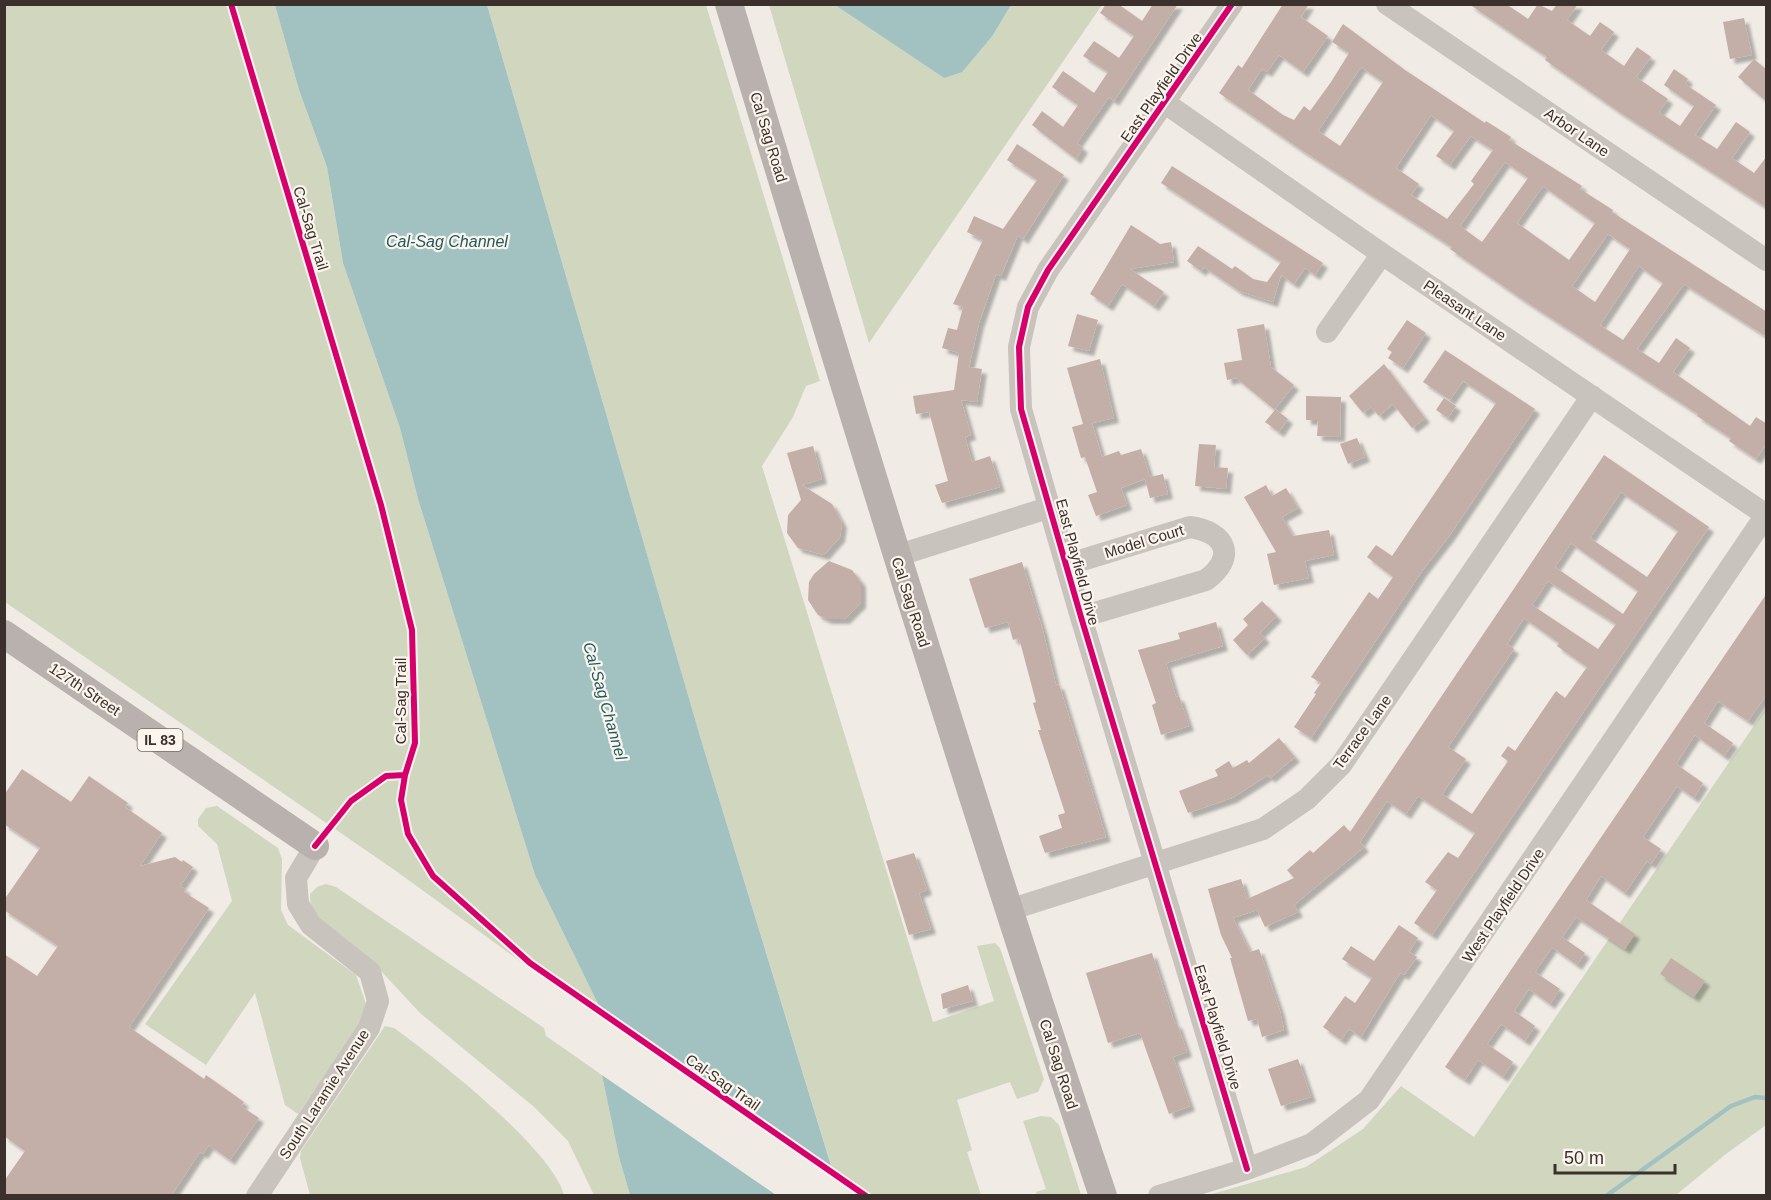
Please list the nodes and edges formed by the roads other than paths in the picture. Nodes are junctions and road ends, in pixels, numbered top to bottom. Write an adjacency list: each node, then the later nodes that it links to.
1 (729, 4): 11 (main road, Cal Sag Road)
2 (1232, 4): 4 (street, East Playfield Drive)
3 (1387, 4): 6 (street, Arbor Lane)
4 (1166, 103): 5 (street, Pleasant Lane); 9 (street, East Playfield Drive)
5 (1382, 254): 7 (street); 8 (street, Pleasant Lane)
6 (1767, 260)
7 (1327, 332)
8 (1592, 396): 10 (street, Pleasant Lane); 16 (street, Terrace Lane)
9 (1051, 507): 11 (street, East Playfield Drive); 12 (street, East Playfield Drive)
10 (1767, 515): 18 (street, West Playfield Drive)
11 (896, 556): 17 (main road, Cal Sag Road)
12 (1066, 565): 13 (street, East Playfield Drive); 13 (street, Model Court)
13 (1081, 617): 16 (street, East Playfield Drive)
14 (4, 634): 15 (main road, 127th Street / IL 83)
15 (315, 846): 19 (street, South Laramie Avenue)
16 (1157, 864): 17 (street, Terrace Lane); 18 (street, East Playfield Drive)
17 (1009, 910): 20 (main road, Cal Sag Road)
18 (1247, 1169): 21 (street, West Playfield Drive)
19 (257, 1196)
20 (1103, 1196)
21 (1159, 1196)

